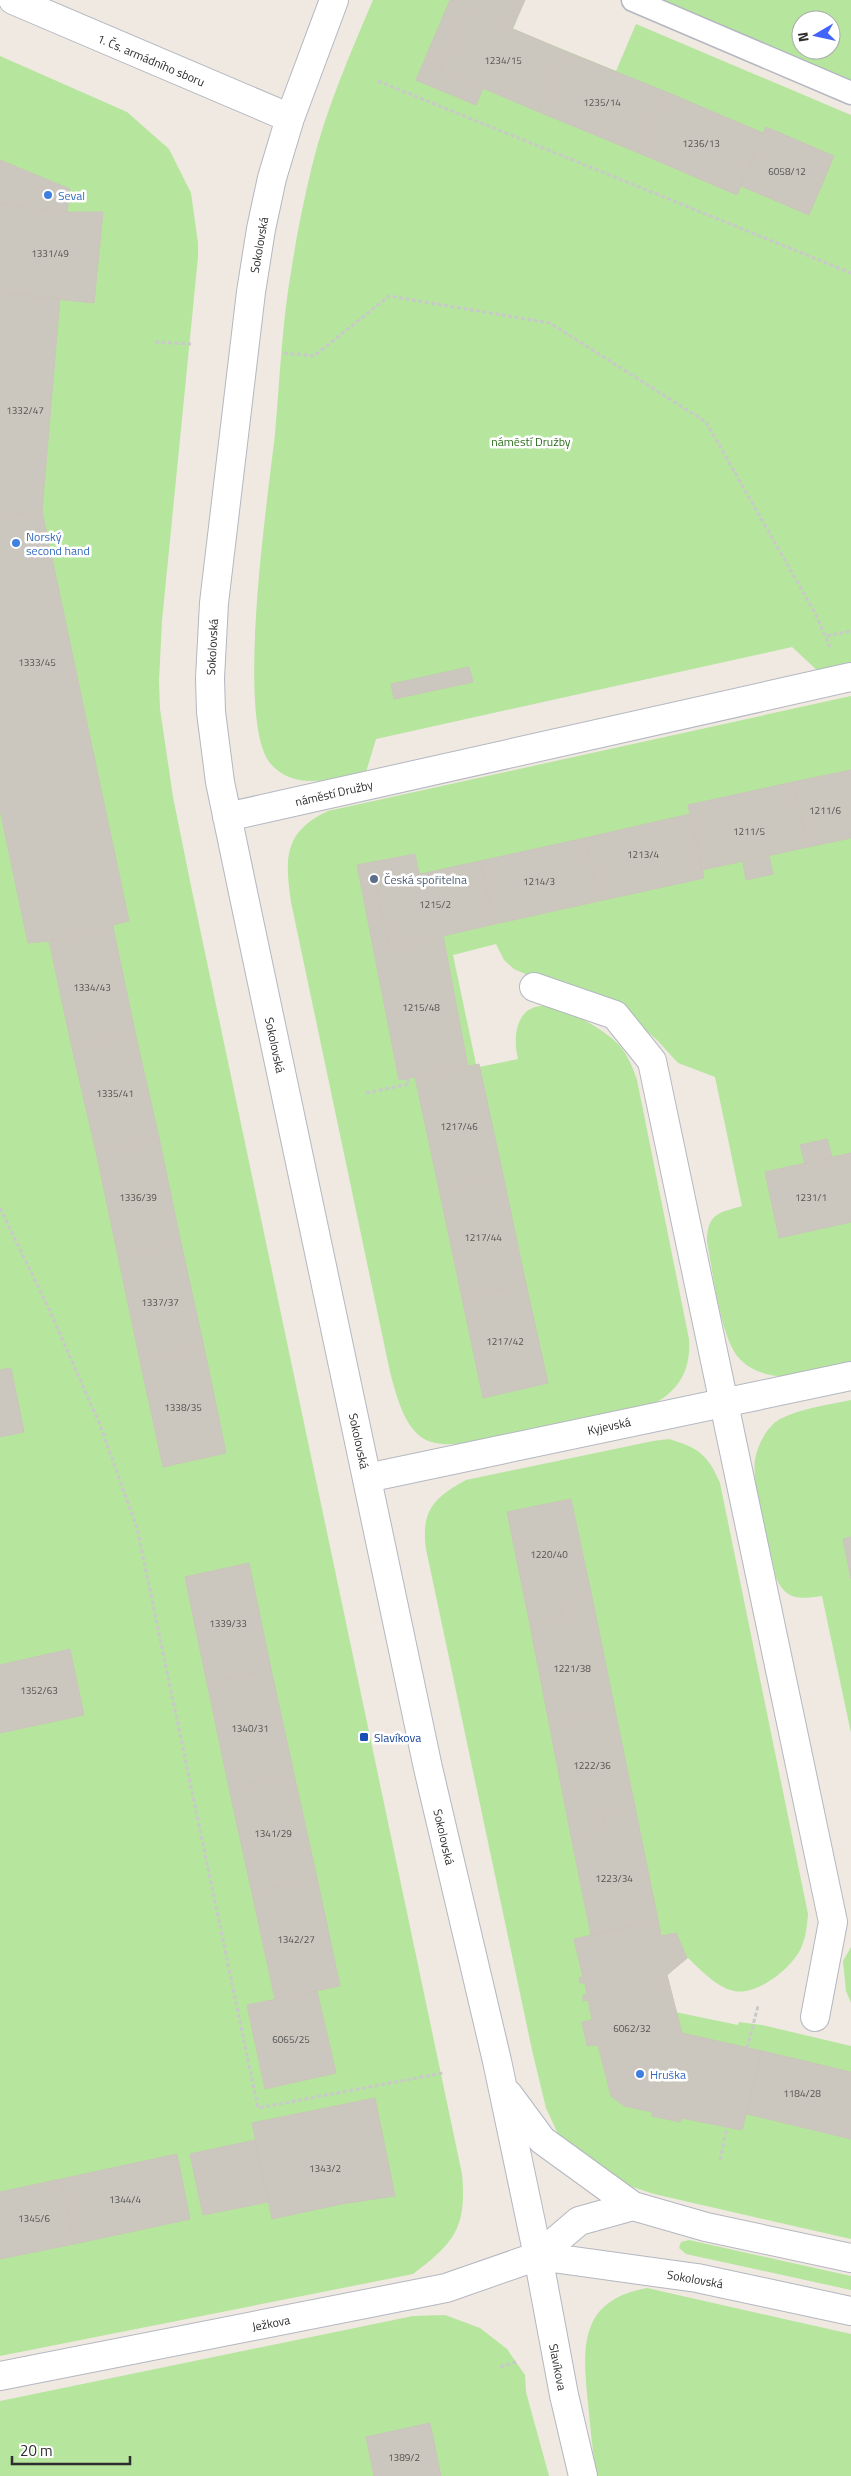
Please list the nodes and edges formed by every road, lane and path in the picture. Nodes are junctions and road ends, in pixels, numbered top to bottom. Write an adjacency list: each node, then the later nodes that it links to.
1 (334, 0): 6 (street, Sokolovská)
2 (633, 0): 5 (lane)
3 (24, 2): 6 (street, 1. Čs. armádního sboru)
4 (378, 81): 7 (path)
5 (851, 93)
6 (290, 118): 13 (street, Sokolovská)
7 (851, 273)
8 (155, 342): 9 (path)
9 (191, 344)
10 (284, 353): 11 (path)
11 (851, 631)
12 (851, 677): 13 (street, náměstí Družby)
13 (227, 817): 20 (street, Sokolovská)
14 (534, 988): 19 (street)
15 (407, 1078): 16 (path)
16 (366, 1092)
17 (0, 1208): 24 (path)
18 (851, 1376): 19 (street, Kyjevská)
19 (725, 1402): 20 (street, Kyjevská); 22 (street)
20 (367, 1478): 25 (street, Sokolovská)
21 (758, 2006): 23 (path)
22 (815, 2017)
23 (747, 2048)
24 (442, 2073)
25 (503, 2087): 28 (street, Sokolovská); 29 (street, Sokolovská)
26 (727, 2127): 27 (path)
27 (720, 2160)
28 (633, 2206): 29 (street); 30 (street, Sokolovská)
29 (538, 2256): 31 (street, Sokolovská); 34 (street, Ježkova); 35 (street, Slavíkova)
30 (851, 2258)
31 (851, 2311)
32 (516, 2362): 33 (path)
33 (500, 2367)
34 (0, 2376)
35 (583, 2476)

